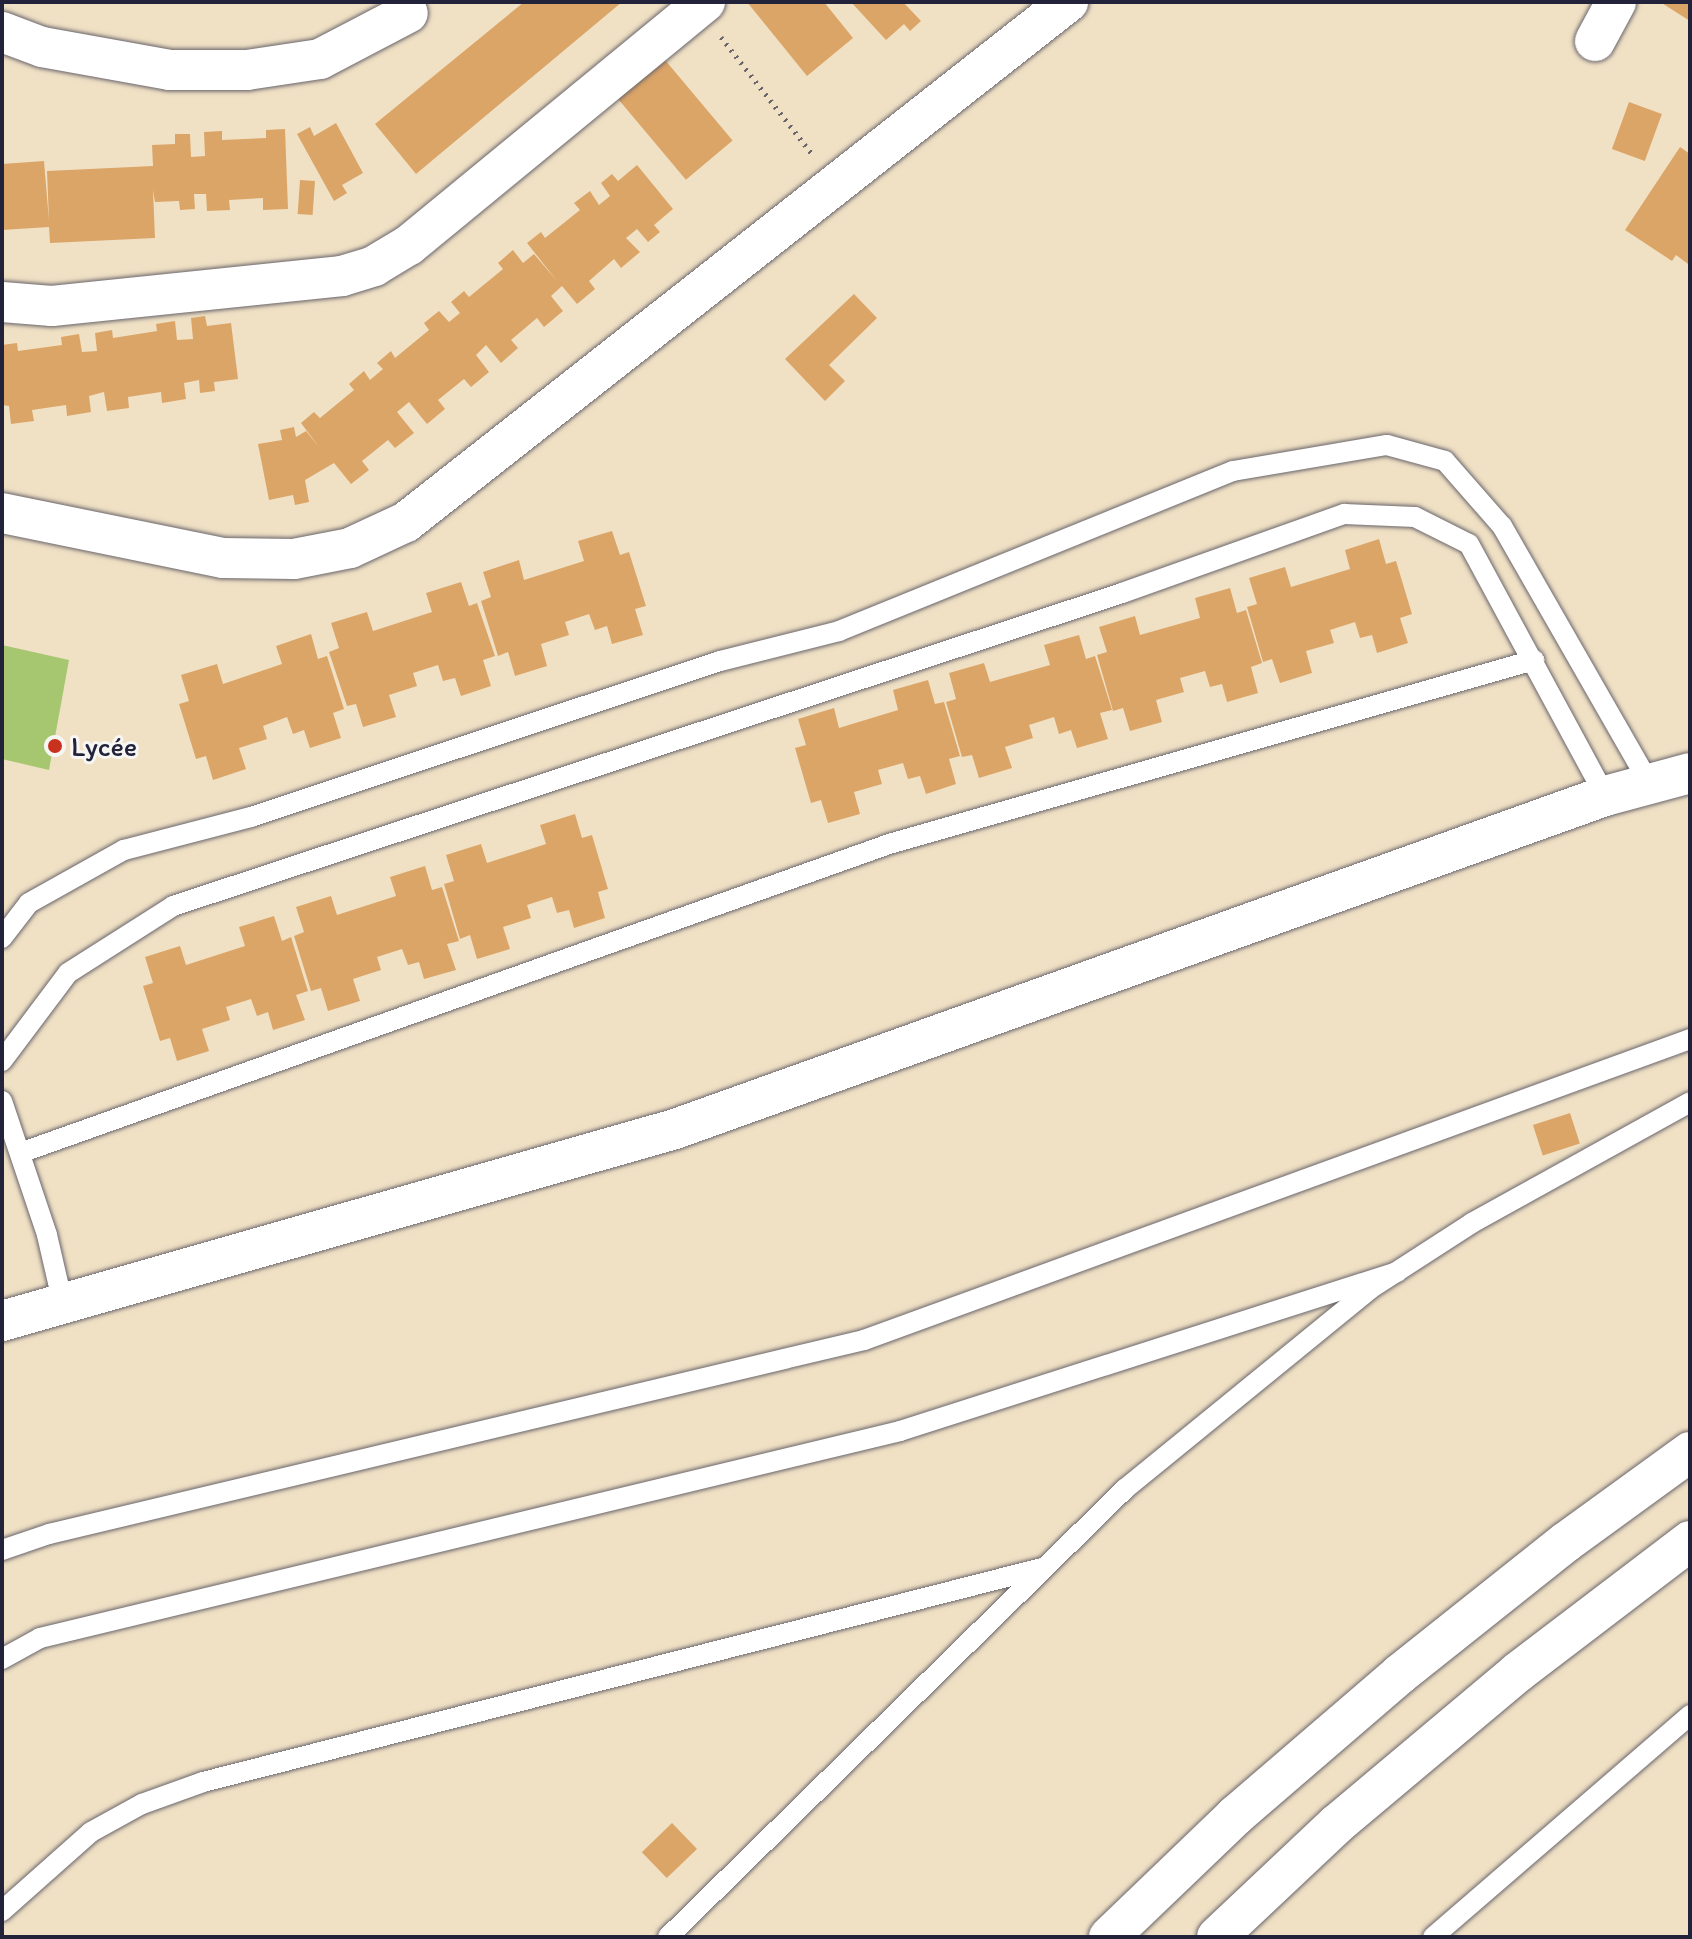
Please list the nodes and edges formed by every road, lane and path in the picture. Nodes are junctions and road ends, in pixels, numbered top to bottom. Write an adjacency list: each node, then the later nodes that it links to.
1 (1068, 2): 7 (street)
2 (1616, 2): 6 (street)
3 (701, 5): 7 (path); 8 (street)
4 (408, 13): 5 (street)
5 (2, 32)
6 (1595, 41)
7 (839, 187): 9 (street)
8 (2, 302)
9 (2, 513)
10 (1534, 660): 13 (lane); 16 (lane); 19 (lane)
11 (1690, 773): 12 (street)
12 (1649, 783): 13 (street); 14 (lane)
13 (1605, 796): 21 (street)
14 (2, 938)
15 (1690, 1039): 25 (lane)
16 (2, 1061)
17 (2, 1101): 19 (lane)
18 (1690, 1102): 20 (lane)
19 (20, 1153): 21 (lane)
20 (1397, 1272): 26 (lane); 27 (lane)
21 (62, 1300): 22 (street)
22 (2, 1321)
23 (1690, 1452): 31 (street)
24 (1690, 1541): 32 (street)
25 (2, 1550)
26 (1044, 1567): 29 (lane); 30 (lane)
27 (2, 1659)
28 (1690, 1715): 33 (lane)
29 (2, 1911)
30 (668, 1937)
31 (1109, 1937)
32 (1217, 1937)
33 (1433, 1937)

